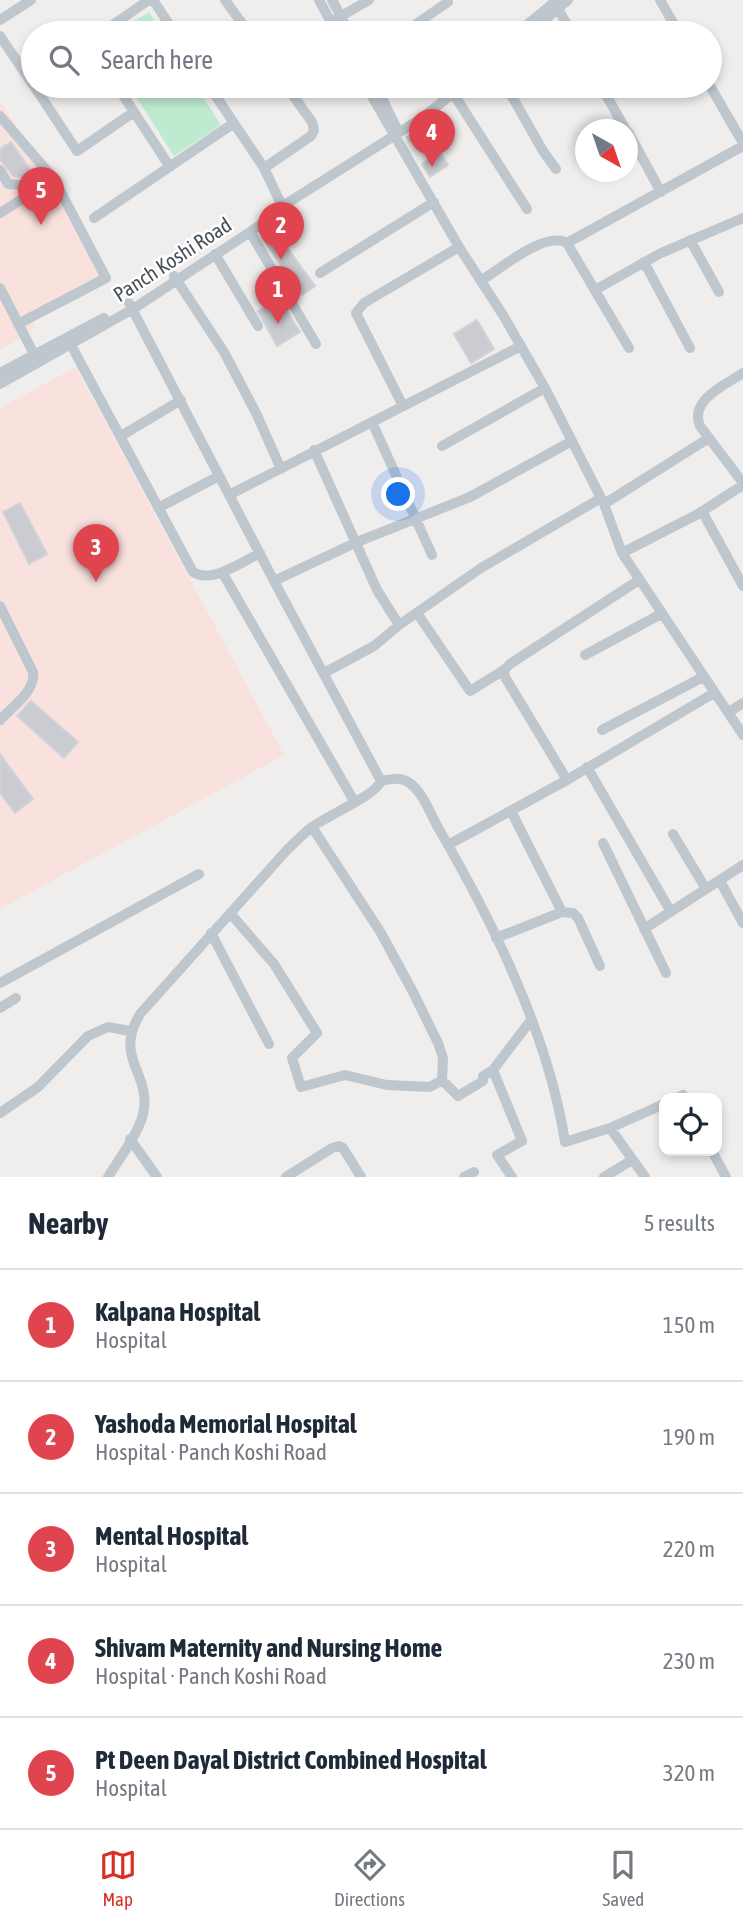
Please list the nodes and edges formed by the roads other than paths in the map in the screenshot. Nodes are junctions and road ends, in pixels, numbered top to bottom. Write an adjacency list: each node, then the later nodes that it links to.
1 (31, 0): 11 (street)
2 (151, 0): 13 (street); 14 (street)
3 (225, 0): 15 (street)
4 (319, 0): 12 (street)
5 (332, 0): 12 (street)
6 (369, 0): 12 (street)
7 (568, 0): 10 (street)
8 (660, 0): 20 (street)
9 (448, 2): 16 (street)
10 (557, 4): 17 (street); 18 (street); 19 (street)
11 (0, 20)
12 (337, 20)
13 (119, 21)
14 (166, 21)
15 (240, 21)
16 (420, 21)
17 (534, 21)
18 (541, 21)
19 (566, 21)
20 (672, 21)
21 (0, 36): 22 (street)
22 (21, 67)
23 (42, 98): 34 (street)
24 (125, 98): 34 (street)
25 (217, 98): 37 (street)
26 (295, 98): 43 (street)
27 (373, 98): 39 (street)
28 (381, 98): 39 (street)
29 (447, 98): 39 (street, Panch Koshi Road)
30 (463, 98): 51 (street)
31 (513, 98): 44 (street)
32 (608, 98): 36 (street)
33 (717, 98): 40 (street)
34 (134, 112): 42 (street)
35 (0, 116): 38 (street)
36 (620, 119)
37 (234, 123): 42 (street); 43 (street)
38 (4, 130): 46 (street)
39 (397, 137): 49 (street); 50 (street, Panch Koshi Road)
40 (743, 144): 47 (street)
41 (638, 150): 47 (street)
42 (170, 167): 53 (street)
43 (264, 168): 50 (street)
44 (556, 169)
45 (0, 170): 48 (street)
46 (54, 179): 48 (street); 68 (street)
47 (662, 192): 57 (street)
48 (33, 194): 52 (street)
49 (434, 202): 58 (street); 61 (street)
50 (280, 207): 55 (street, Panch Koshi Road); 62 (street)
51 (527, 209)
52 (0, 213)
53 (94, 218)
54 (742, 221): 56 (street)
55 (250, 232): 59 (street, Panch Koshi Road); 70 (street)
56 (691, 240): 60 (street); 65 (street)
57 (567, 243): 63 (street); 64 (street)
58 (459, 247): 63 (street); 81 (street)
59 (215, 254): 62 (street, Panch Koshi Road); 69 (street)
60 (644, 262): 64 (street); 74 (street)
61 (320, 273)
62 (175, 276): 67 (street, Panch Koshi Road); 88 (street)
63 (482, 281): 72 (street)
64 (595, 290): 73 (street)
65 (719, 292)
66 (2, 296): 68 (street)
67 (131, 306): 71 (street, Panch Koshi Road); 75 (street); 80 (street)
68 (18, 324): 75 (street)
69 (258, 326)
70 (316, 344)
71 (71, 345): 75 (street, Panch Koshi Road); 83 (street)
72 (521, 346): 79 (street); 81 (street)
73 (629, 348)
74 (691, 348)
75 (36, 359): 76 (street); 78 (street, Panch Koshi Road)
76 (0, 373)
77 (742, 374): 84 (street)
78 (0, 384)
79 (545, 388): 85 (street); 86 (street)
80 (181, 400): 83 (street); 89 (street)
81 (403, 406): 82 (street)
82 (372, 422): 87 (street); 95 (street)
83 (121, 436): 93 (street)
84 (709, 438): 90 (street); 92 (street)
85 (572, 442): 92 (street); 95 (street)
86 (442, 446)
87 (314, 450): 88 (street); 96 (street)
88 (281, 469): 91 (street)
89 (219, 476): 91 (street); 93 (street)
90 (743, 484): 94 (street)
91 (229, 495): 97 (street)
92 (602, 501): 98 (street); 105 (street)
93 (158, 508): 100 (street)
94 (702, 511): 98 (street); 103 (street)
95 (417, 518): 96 (street); 99 (street)
96 (357, 542): 102 (street); 107 (street)
97 (260, 553): 100 (street); 102 (street)
98 (622, 553): 101 (street)
99 (432, 555)
100 (222, 572): 121 (street)
101 (639, 580): 106 (street); 109 (street)
102 (274, 581): 110 (street)
103 (743, 586)
104 (0, 606): 115 (street)
105 (417, 613): 107 (street); 109 (street)
106 (661, 614): 108 (street); 111 (street)
107 (399, 625): 110 (street)
108 (585, 655)
109 (505, 670): 120 (street)
110 (324, 673): 119 (street)
111 (703, 677): 112 (street); 116 (street)
112 (713, 693): 114 (street); 118 (street)
113 (743, 703): 114 (street)
114 (729, 712): 117 (street)
115 (0, 720)
116 (602, 730)
117 (743, 735)
118 (587, 767): 120 (street); 133 (street)
119 (382, 780): 121 (street); 126 (street)
120 (567, 780): 122 (street)
121 (354, 801): 123 (street)
122 (510, 811): 126 (street); 132 (street)
123 (312, 827): 131 (street); 147 (street)
124 (673, 834): 130 (street)
125 (603, 843): 135 (street)
126 (449, 845): 137 (street)
127 (743, 865): 129 (street)
128 (199, 874): 140 (street)
129 (720, 881): 130 (street); 134 (street)
130 (706, 889): 133 (street)
131 (230, 912): 136 (street); 147 (street)
132 (562, 912): 137 (street); 138 (street)
133 (671, 912): 135 (street)
134 (743, 923)
135 (644, 929): 139 (street)
136 (211, 933): 144 (street); 145 (street)
137 (496, 938): 143 (street)
138 (600, 966)
139 (666, 973)
140 (0, 983)
141 (16, 998): 142 (street)
142 (0, 1008)
143 (531, 1020): 146 (street); 150 (street)
144 (130, 1031): 149 (street); 151 (street)
145 (269, 1044)
146 (493, 1070): 147 (street); 158 (street)
147 (442, 1080)
148 (659, 1106): 150 (street)
149 (0, 1113)
150 (610, 1128): 153 (street)
151 (130, 1139): 154 (street); 155 (street)
152 (715, 1156): 161 (street)
153 (632, 1160): 159 (street); 160 (street)
154 (108, 1177)
155 (157, 1177)
156 (286, 1177): 157 (street)
157 (361, 1177)
158 (512, 1177)
159 (604, 1177)
160 (645, 1177)
161 (726, 1177)

